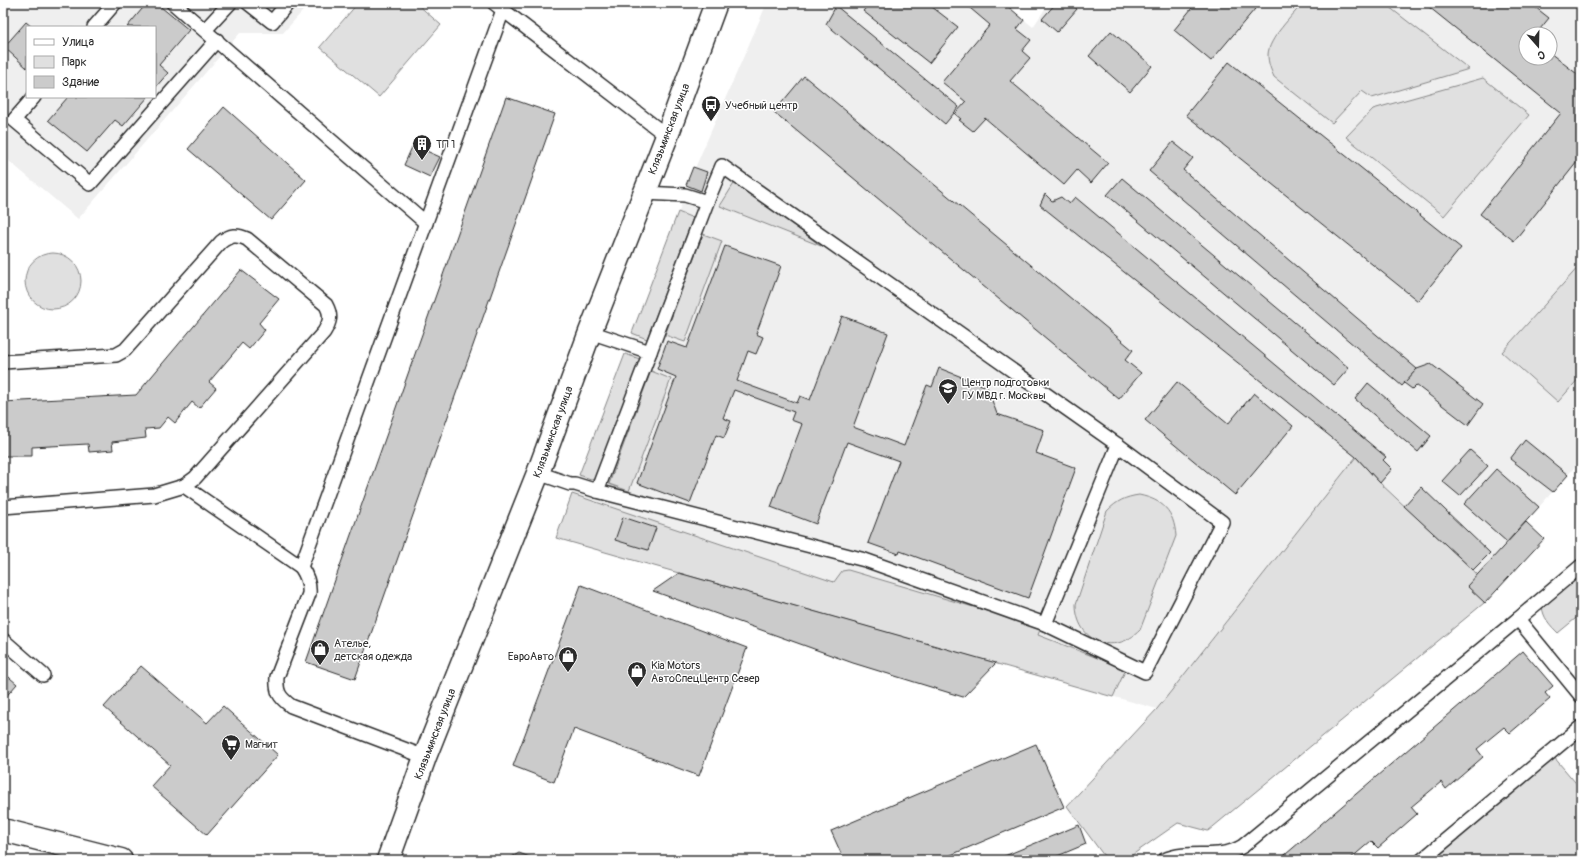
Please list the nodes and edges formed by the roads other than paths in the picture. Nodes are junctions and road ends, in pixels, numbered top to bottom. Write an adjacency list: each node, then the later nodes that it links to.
1 (115, 3): 8 (lane)
2 (173, 3): 9 (lane)
3 (230, 3): 9 (lane)
4 (248, 3): 5 (lane)
5 (288, 3)
6 (716, 3): 12 (street, Клязьминская улица)
7 (498, 7): 12 (lane); 15 (lane)
8 (95, 26)
9 (205, 30): 10 (lane)
10 (217, 40): 11 (lane); 15 (lane)
11 (33, 98)
12 (667, 136): 13 (street, Клязьминская улица)
13 (644, 193): 14 (lane); 16 (street, Клязьминская улица)
14 (707, 202): 17 (lane); 19 (lane)
15 (426, 223): 25 (lane)
16 (590, 332): 17 (lane); 20 (street, Клязьминская улица)
17 (650, 352): 22 (lane)
18 (3, 362): 21 (lane)
19 (1118, 445): 27 (lane); 27 (lane)
20 (538, 473): 22 (lane); 32 (street, Клязьминская улица)
21 (184, 486): 23 (lane); 25 (lane)
22 (597, 491): 27 (lane)
23 (3, 506)
24 (1581, 566): 26 (lane)
25 (301, 567): 32 (lane)
26 (1518, 619): 30 (lane); 36 (lane)
27 (1045, 624)
28 (3, 640): 29 (lane)
29 (42, 675)
30 (1581, 696)
31 (1581, 727): 37 (lane)
32 (425, 757): 35 (street, Клязьминская улица)
33 (3, 830): 34 (street)
34 (121, 860)
35 (388, 860)
36 (1164, 860)
37 (1422, 860)

